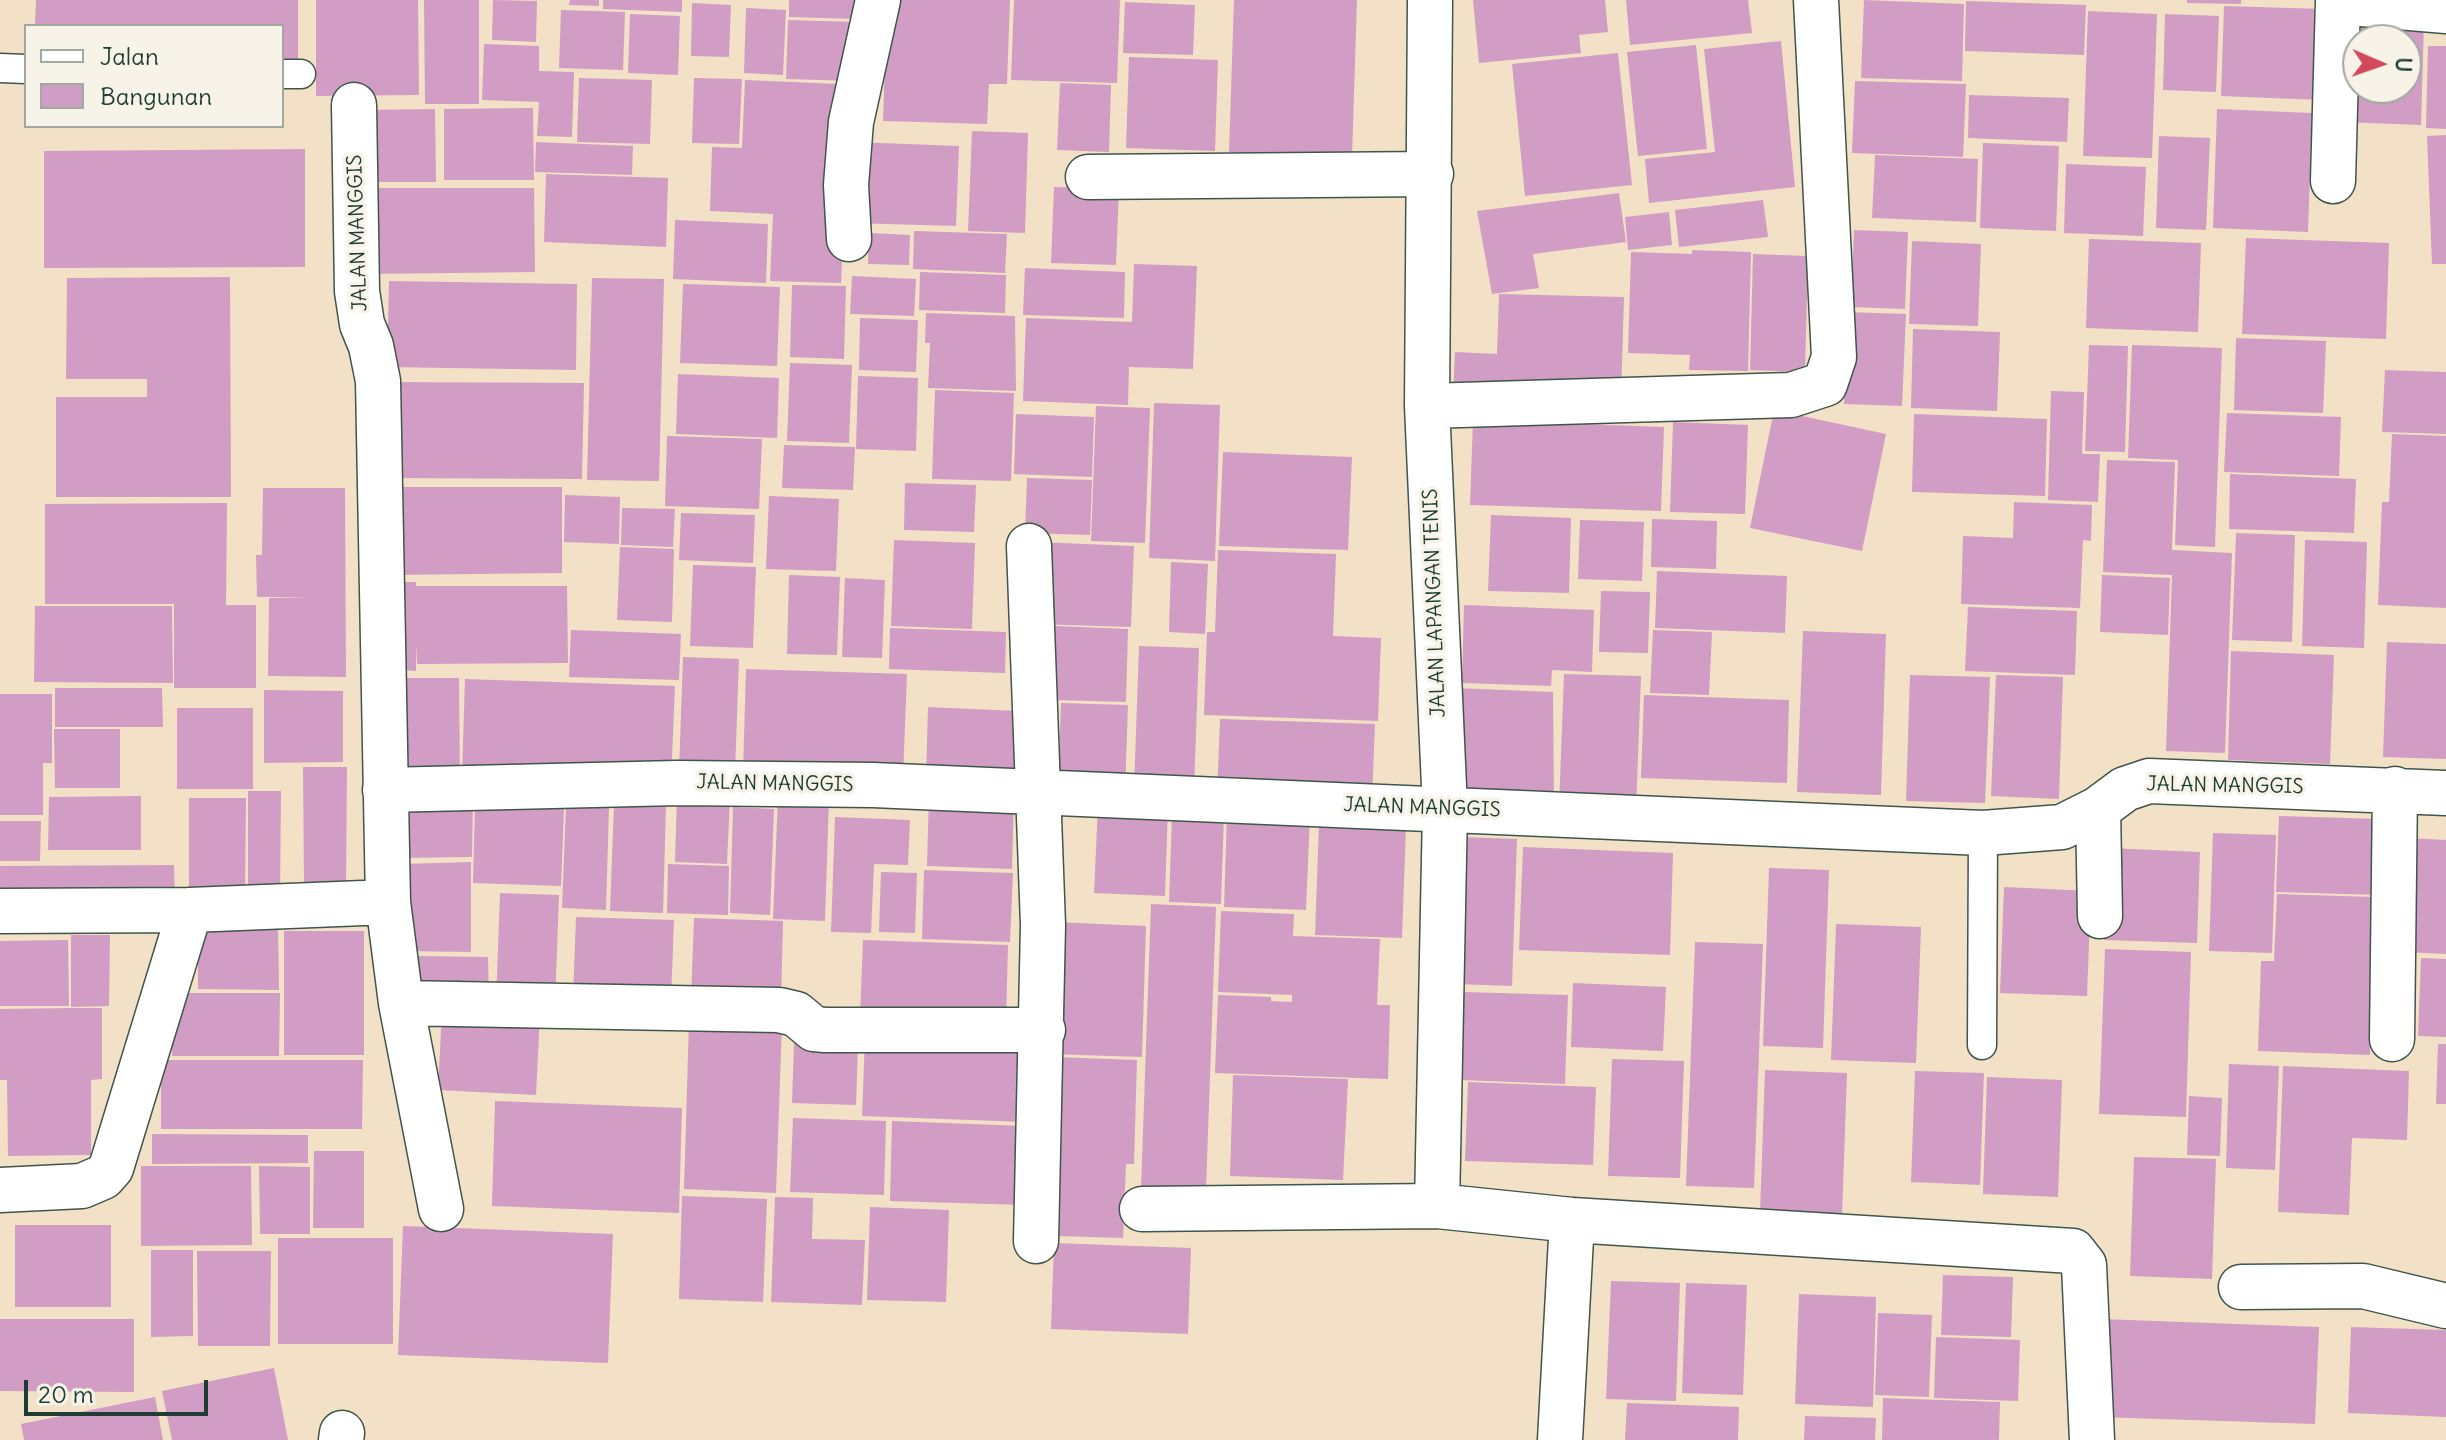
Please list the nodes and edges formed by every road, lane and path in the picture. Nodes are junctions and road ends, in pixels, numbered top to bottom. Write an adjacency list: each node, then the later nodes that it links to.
1 (878, 0): 12 (street)
2 (1430, 0): 9 (street, JALAN LAPANGAN TENIS)
3 (1816, 0): 13 (street)
4 (2338, 1): 5 (street); 11 (street)
5 (2446, 11)
6 (0, 68): 7 (lane)
7 (24, 69)
8 (354, 105): 16 (street, JALAN MANGGIS)
9 (1431, 174): 10 (street); 13 (street, JALAN LAPANGAN TENIS)
10 (1088, 177)
11 (2333, 181)
12 (849, 239)
13 (1427, 406): 19 (street, JALAN LAPANGAN TENIS)
14 (1029, 546): 18 (street)
15 (2395, 789): 17 (street, JALAN MANGGIS); 20 (street, JALAN MANGGIS); 28 (street)
16 (385, 790): 18 (street, JALAN MANGGIS); 22 (street, JALAN MANGGIS)
17 (2446, 793)
18 (1039, 794): 19 (street, JALAN MANGGIS); 27 (street)
19 (1445, 809): 21 (street, JALAN MANGGIS); 31 (street, JALAN LAPANGAN TENIS)
20 (2098, 809): 21 (street, JALAN MANGGIS); 25 (street)
21 (1983, 833): 29 (lane)
22 (388, 902): 23 (street); 26 (street, JALAN MANGGIS)
23 (190, 910): 24 (street); 30 (street)
24 (0, 911)
25 (2100, 916)
26 (401, 1003): 27 (street); 32 (street, JALAN MANGGIS)
27 (1043, 1030): 35 (street)
28 (2392, 1039)
29 (1982, 1045)
30 (0, 1190)
31 (1437, 1206): 33 (street); 34 (street)
32 (441, 1209)
33 (1142, 1209)
34 (1572, 1220): 38 (street); 39 (street)
35 (1036, 1241)
36 (2241, 1287): 37 (street)
37 (2446, 1306)
38 (1560, 1440)
39 (2092, 1440)

